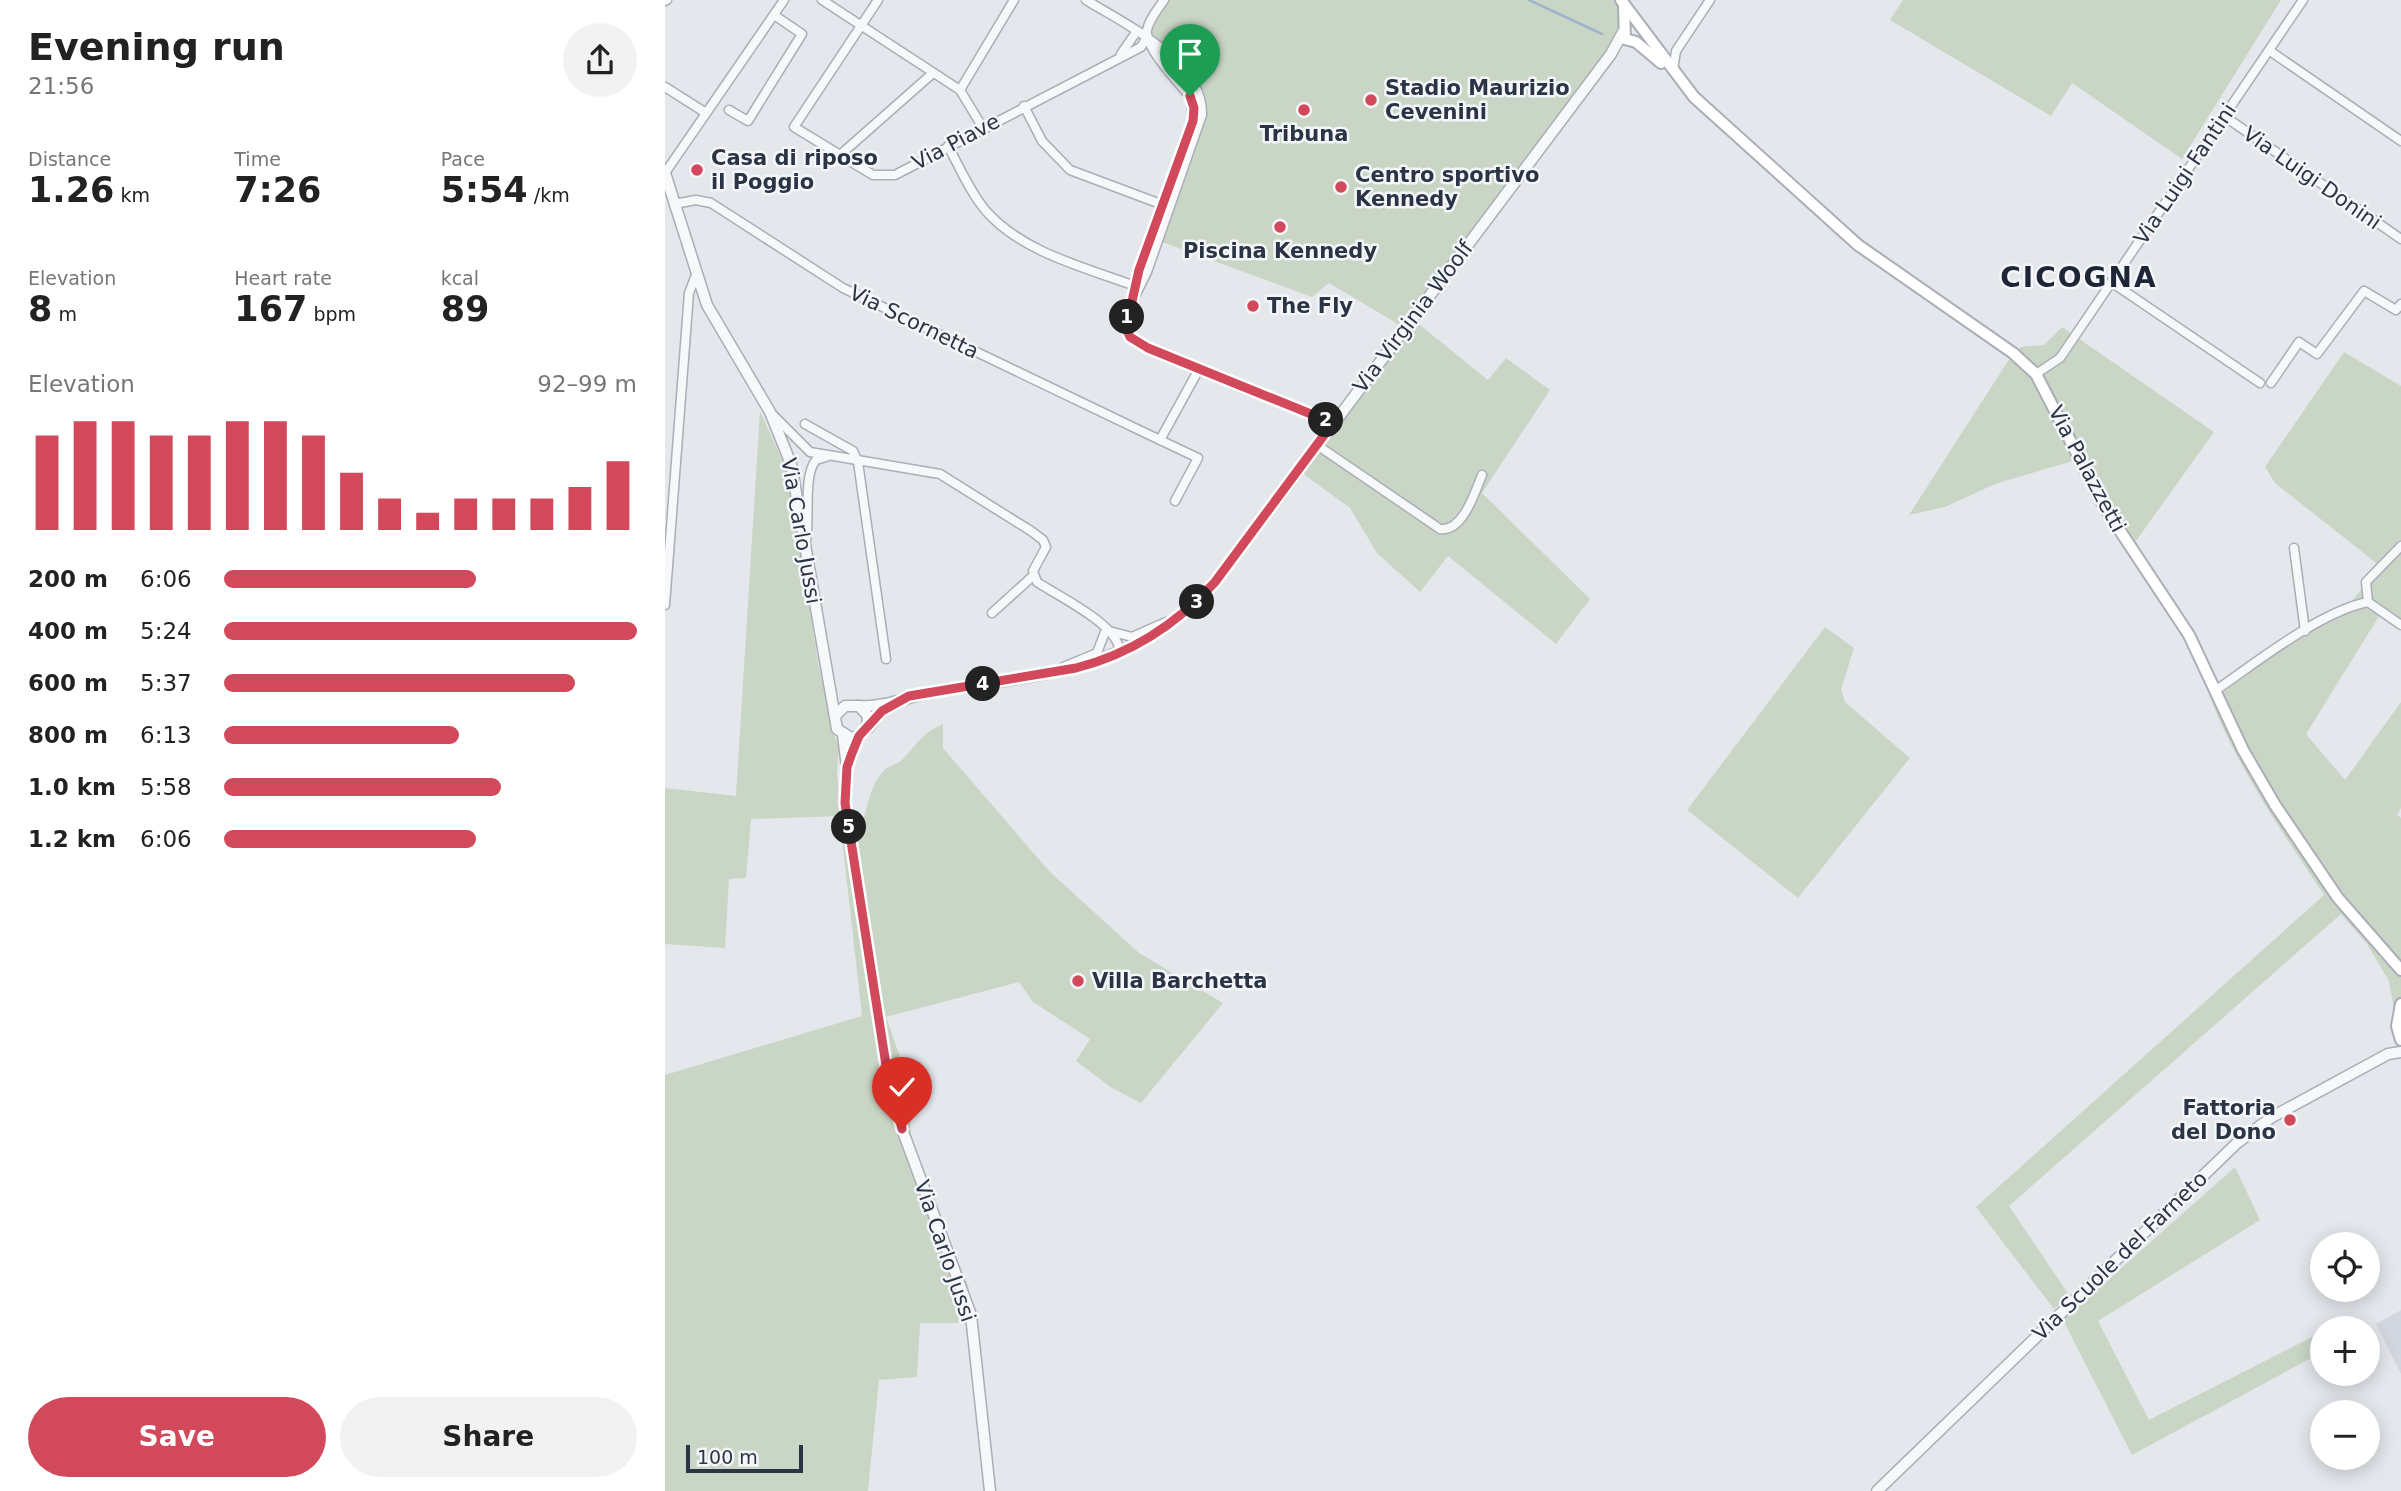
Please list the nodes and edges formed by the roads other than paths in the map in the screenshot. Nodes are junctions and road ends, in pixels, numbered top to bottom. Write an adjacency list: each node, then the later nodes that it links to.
1 (784, 0): 10 (street, Via Carlo Jussi)
2 (822, 0): 11 (street)
3 (879, 0): 11 (street)
4 (1014, 0): 23 (street)
5 (1086, 0): 13 (street)
6 (1164, 0): 15 (street)
7 (1710, 0): 16 (street)
8 (2303, 0): 17 (street, Via Luigi Fantini)
9 (1623, 2): 12 (main road, Via Palazzetti); 14 (main road)
10 (774, 15): 26 (street); 27 (street, Via Carlo Jussi)
11 (861, 26): 21 (street); 33 (street, Via Piave)
12 (1641, 28): 14 (main road); 14 (main road); 18 (main road, Via Palazzetti)
13 (1137, 31): 15 (street); 19 (street, Via Piave)
14 (1629, 36): 20 (main road, Via Palazzetti); 47 (street, Via Virginia Woolf)
15 (1147, 37): 19 (street, Via Piave); 24 (street); 28 (street)
16 (1676, 51): 18 (street); 20 (street)
17 (2270, 51): 29 (street, Via Luigi Fantini); 31 (street)
18 (1660, 54): 20 (main road, Via Palazzetti)
19 (1119, 57): 25 (street, Via Piave)
20 (1673, 73): 43 (main road, Via Palazzetti)
21 (933, 74): 23 (street); 33 (street)
22 (665, 86): 27 (street)
23 (960, 90): 30 (street)
24 (1191, 98): 28 (street); 36 (street)
25 (1024, 106): 30 (street, Via Piave); 36 (street)
26 (729, 110)
27 (706, 113): 34 (street, Via Carlo Jussi)
28 (1202, 115): 36 (street)
29 (2224, 116): 37 (street, Via Luigi Donini); 39 (street, Via Luigi Fantini)
30 (983, 128): 32 (street, Via Piave)
31 (2401, 141)
32 (948, 146): 33 (street, Via Piave); 40 (street)
33 (840, 155)
34 (665, 173): 35 (street, Via Carlo Jussi)
35 (674, 204): 38 (street, Via Carlo Jussi); 49 (street, Via Scornetta)
36 (1166, 206): 40 (street)
37 (2401, 239)
38 (697, 275): 46 (street, Via Carlo Jussi); 60 (street)
39 (2111, 282): 43 (street, Via Luigi Fantini); 44 (street)
40 (1138, 287): 42 (street)
41 (2401, 303): 45 (street)
42 (1199, 369): 47 (street); 49 (street)
43 (2036, 374): 70 (main road, Via Palazzetti)
44 (2260, 383)
45 (2271, 383)
46 (769, 412): 51 (street); 55 (street, Via Carlo Jussi)
47 (1333, 423): 50 (street, Via Virginia Woolf)
48 (805, 424): 52 (street)
49 (1160, 440): 54 (street, Via Scornetta)
50 (1317, 445): 53 (street); 62 (street, Via Virginia Woolf)
51 (830, 457): 52 (street); 55 (street)
52 (858, 461): 58 (street); 67 (street)
53 (1482, 475)
54 (1175, 501)
55 (806, 541): 69 (street, Via Carlo Jussi)
56 (2401, 545): 59 (street)
57 (2294, 548): 64 (street)
58 (1034, 575): 61 (street); 65 (street)
59 (2368, 602): 63 (street); 64 (street)
60 (665, 605)
61 (992, 613)
62 (1176, 620): 65 (street, Via Virginia Woolf); 66 (street, Via Virginia Woolf)
63 (2401, 625)
64 (2305, 631): 70 (street)
65 (1108, 632): 66 (street); 68 (street, Via Virginia Woolf)
66 (1119, 653): 68 (street, Via Virginia Woolf)
67 (886, 660)
68 (1056, 672): 71 (street, Via Virginia Woolf)
69 (829, 682): 72 (street); 73 (street, Via Carlo Jussi)
70 (2216, 690): 78 (main road, Via Palazzetti)
71 (909, 696): 72 (street, Via Virginia Woolf); 74 (street, Via Virginia Woolf)
72 (856, 705): 73 (street); 74 (street)
73 (837, 715): 75 (street)
74 (867, 728): 76 (street)
75 (843, 735): 76 (street); 77 (street, Via Carlo Jussi)
76 (859, 736): 77 (street, Via Carlo Jussi)
77 (847, 767): 85 (street, Via Carlo Jussi)
78 (2391, 962): 79 (main road, Via Palazzetti); 80 (main road, Via Palazzetti)
79 (2401, 970)
80 (2401, 980)
81 (2401, 1004): 82 (main road)
82 (2400, 1039): 84 (street, Via Scuole del Farneto)
83 (2401, 1052): 84 (street, Via Scuole del Farneto)
84 (2388, 1054): 86 (street, Via Scuole del Farneto)
85 (991, 1491)
86 (1877, 1491)

